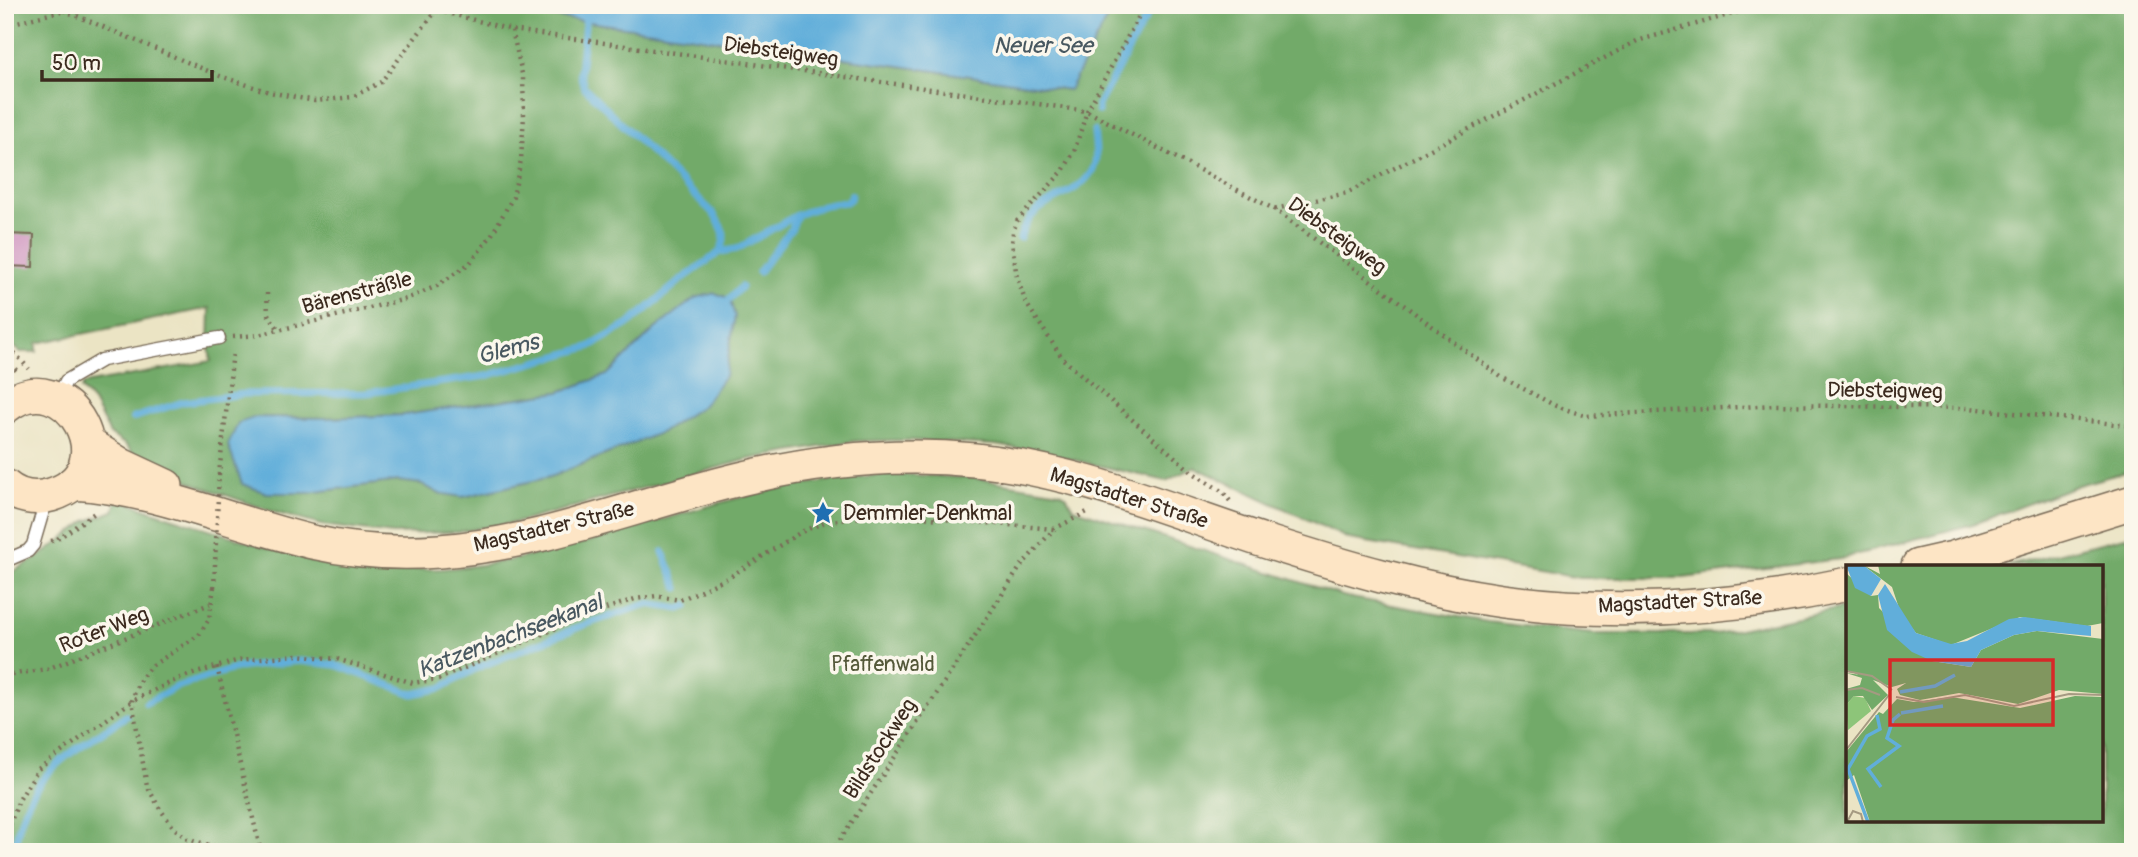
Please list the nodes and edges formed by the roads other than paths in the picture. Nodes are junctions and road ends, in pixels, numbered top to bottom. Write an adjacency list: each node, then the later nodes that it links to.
1 (219, 338): 3 (lane)
2 (16, 390): 3 (main road)
3 (57, 399): 4 (main road)
4 (88, 444): 6 (main road); 8 (main road, Magstadter Straße)
5 (7, 489): 6 (main road, Magstadter Straße)
6 (59, 490): 8 (main road, Magstadter Straße); 9 (lane)
7 (2133, 502): 10 (main road)
8 (245, 522): 11 (main road, Magstadter Straße)
9 (5, 561)
10 (1922, 565)
11 (1846, 584)

